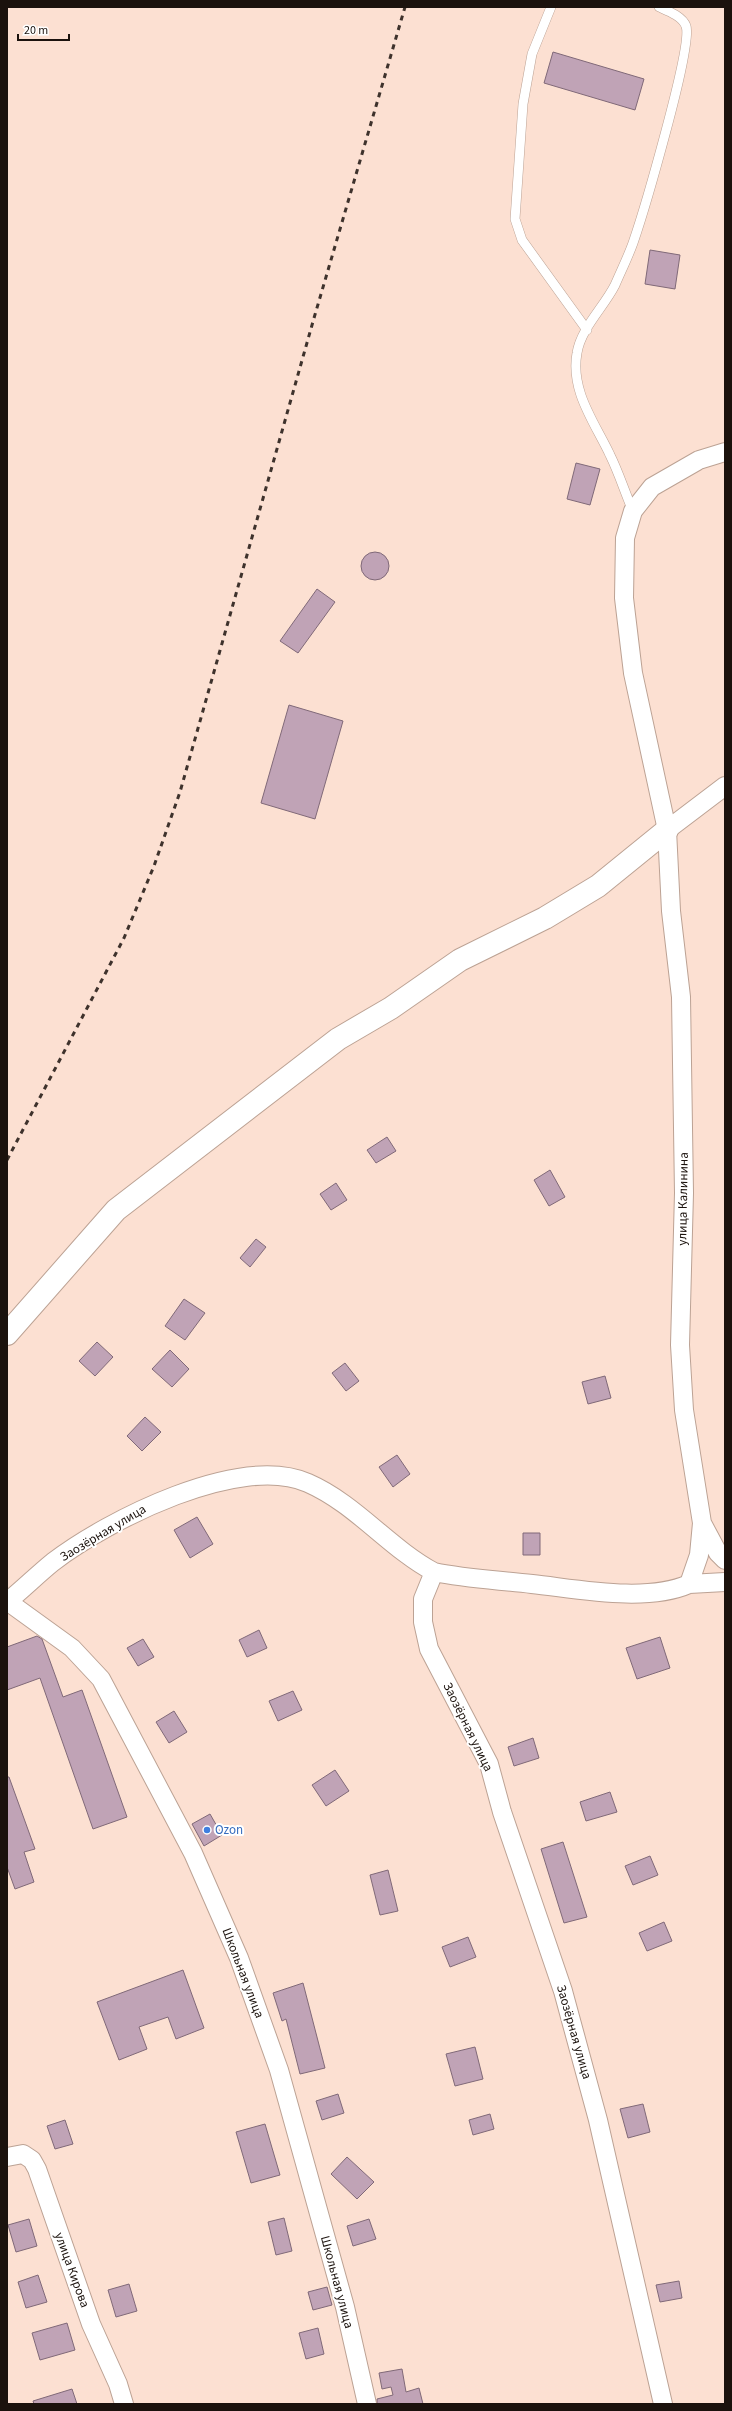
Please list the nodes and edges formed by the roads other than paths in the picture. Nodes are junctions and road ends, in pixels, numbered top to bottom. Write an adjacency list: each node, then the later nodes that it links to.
1 (551, 7): 3 (lane)
2 (659, 7): 3 (lane)
3 (587, 330): 5 (lane)
4 (725, 452): 5 (street)
5 (633, 511): 7 (street, улица Калинина)
6 (725, 786): 7 (street)
7 (667, 830): 8 (street); 9 (street, улица Калинина)
8 (7, 1334)
9 (702, 1523): 10 (street, улица Калинина); 13 (street)
10 (725, 1560)
11 (434, 1572): 13 (street); 14 (street, Заозёрная улица); 18 (street, Заозёрная улица)
12 (725, 1582): 13 (street)
13 (689, 1584)
14 (7, 1602): 17 (street, Школьная улица)
15 (7, 2158): 16 (street, улица Кирова)
16 (124, 2404)
17 (367, 2404)
18 (663, 2404)

